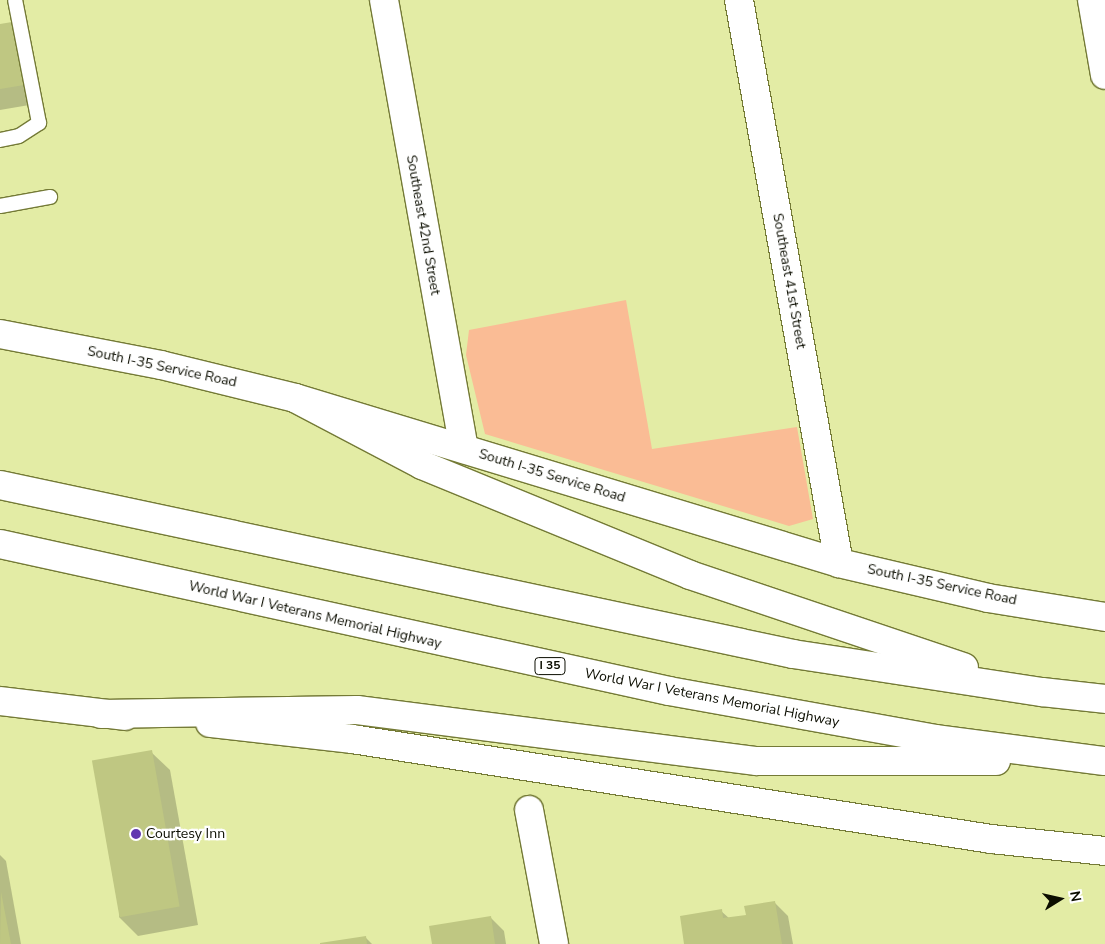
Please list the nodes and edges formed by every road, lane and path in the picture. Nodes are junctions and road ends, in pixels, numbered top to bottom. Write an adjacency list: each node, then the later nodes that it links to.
1 (15, 0): 6 (lane)
2 (384, 0): 11 (main road, Southeast 42nd Street)
3 (739, 0): 14 (main road, Southeast 41st Street)
4 (1092, 0): 5 (main road)
5 (1105, 75)
6 (0, 140)
7 (50, 197): 8 (lane)
8 (0, 206)
9 (0, 334): 10 (main road, South I-35 Service Road)
10 (295, 398): 11 (main road, South I-35 Service Road); 16 (main road)
11 (464, 449): 14 (main road, South I-35 Service Road)
12 (0, 485): 16 (main road)
13 (0, 544): 20 (main road, World War I Veterans Memorial Highway / I 35)
14 (840, 562): 15 (main road, South I-35 Service Road)
15 (1105, 617)
16 (1042, 692): 17 (main road)
17 (1105, 699)
18 (0, 701): 19 (main road)
19 (101, 714): 20 (main road); 22 (main road)
20 (1105, 761)
21 (529, 810): 23 (main road)
22 (1105, 851)
23 (554, 944)

